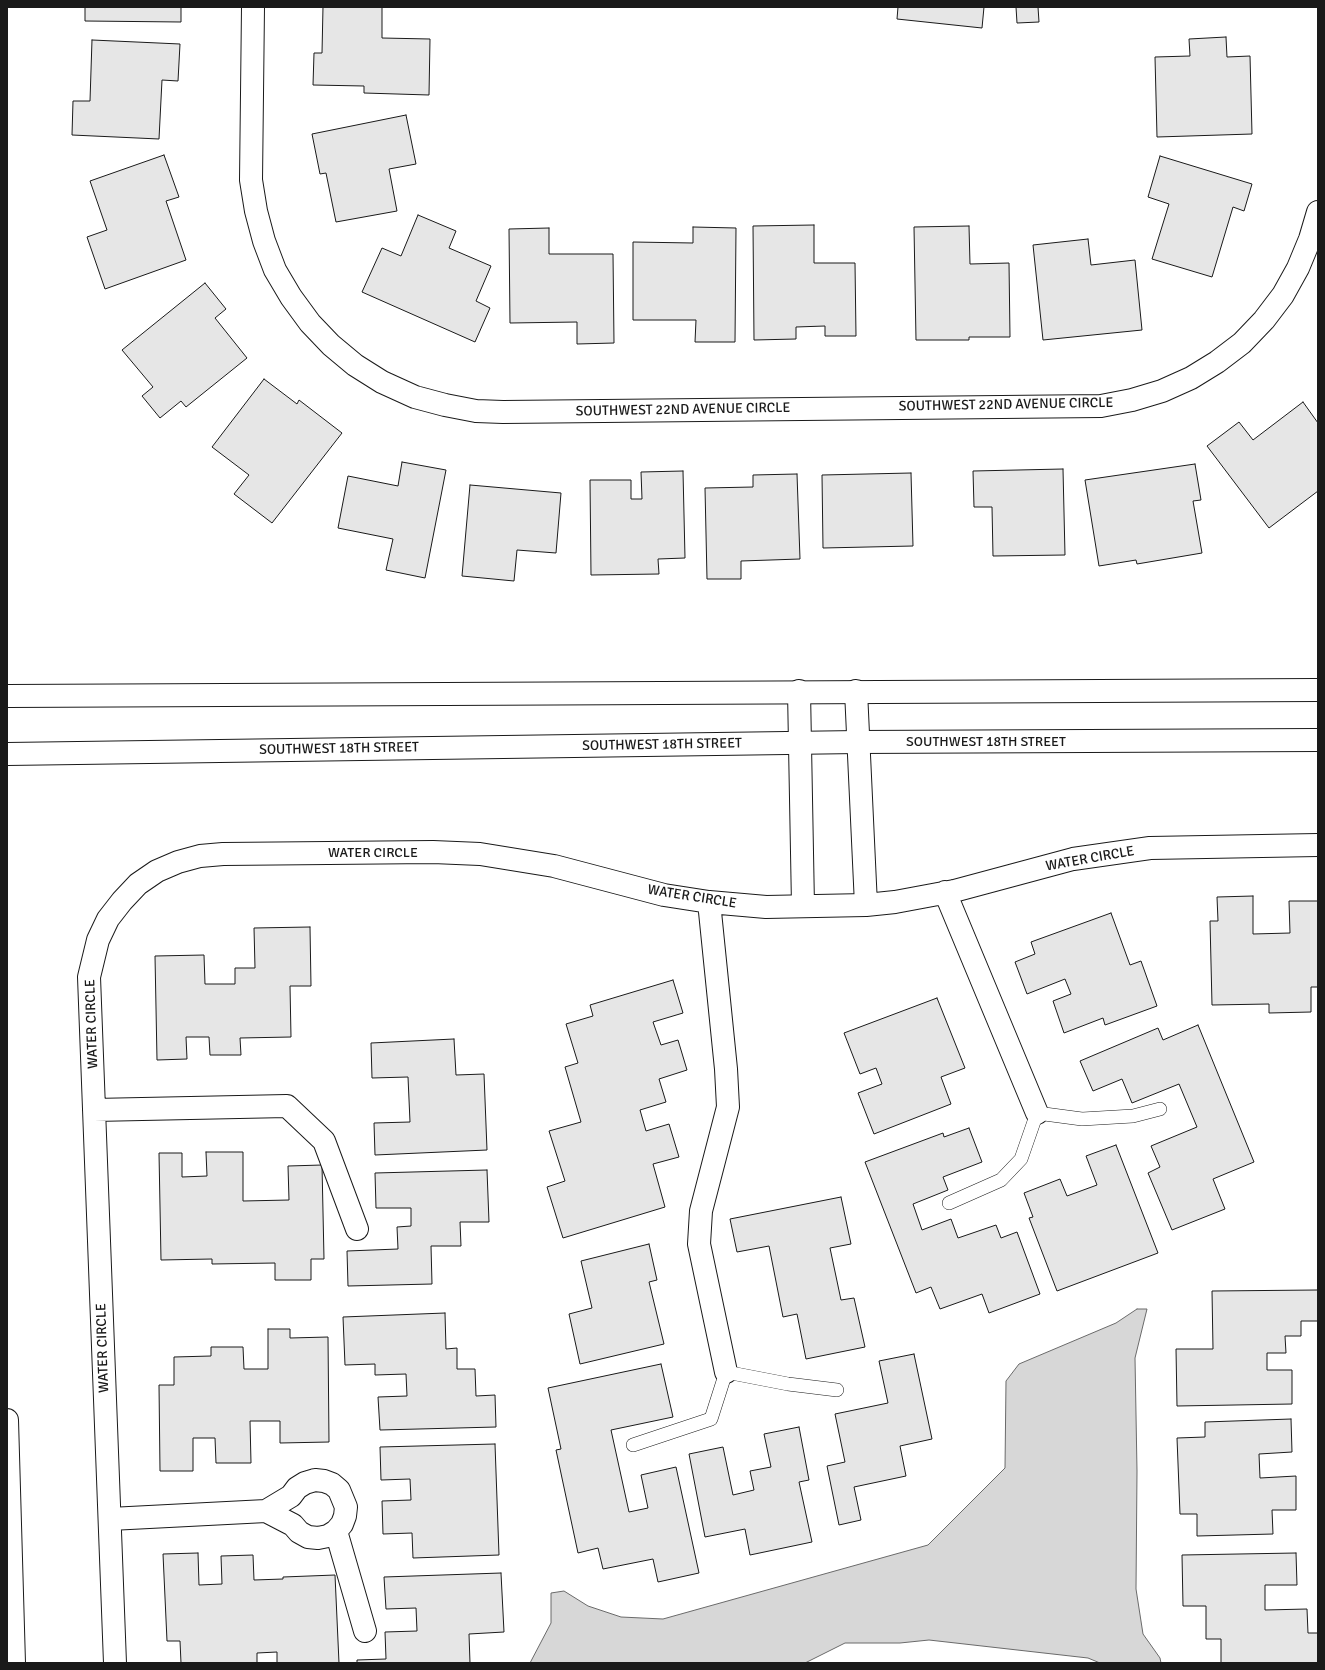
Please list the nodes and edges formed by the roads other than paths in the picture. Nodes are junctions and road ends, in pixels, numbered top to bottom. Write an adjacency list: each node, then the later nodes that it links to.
1 (253, 7): 2 (street, SOUTHWEST 22ND AVENUE CIRCLE)
2 (1318, 212)
3 (1318, 690): 4 (street)
4 (856, 691): 5 (street); 8 (street)
5 (799, 692): 6 (street); 9 (street)
6 (7, 696)
7 (1318, 740): 8 (street, SOUTHWEST 18TH STREET)
8 (858, 742): 9 (street, SOUTHWEST 18TH STREET); 14 (street)
9 (799, 743): 10 (street, SOUTHWEST 18TH STREET); 15 (street)
10 (7, 754)
11 (1318, 845): 12 (street, WATER CIRCLE)
12 (945, 892): 14 (street, WATER CIRCLE); 18 (street)
13 (709, 902): 15 (street, WATER CIRCLE); 17 (street, WATER CIRCLE); 21 (street)
14 (866, 905): 15 (street, WATER CIRCLE)
15 (803, 906)
16 (1160, 1109): 18 (lane)
17 (94, 1110): 20 (street); 26 (street, WATER CIRCLE)
18 (1037, 1113): 19 (lane)
19 (949, 1203)
20 (357, 1228)
21 (726, 1372): 22 (lane); 24 (lane)
22 (837, 1390)
23 (7, 1420): 29 (street)
24 (633, 1445)
25 (266, 1511): 26 (street); 27 (street); 27 (street)
26 (110, 1518): 30 (street, WATER CIRCLE)
27 (336, 1531): 28 (street)
28 (365, 1631)
29 (14, 1663)
30 (115, 1663)

